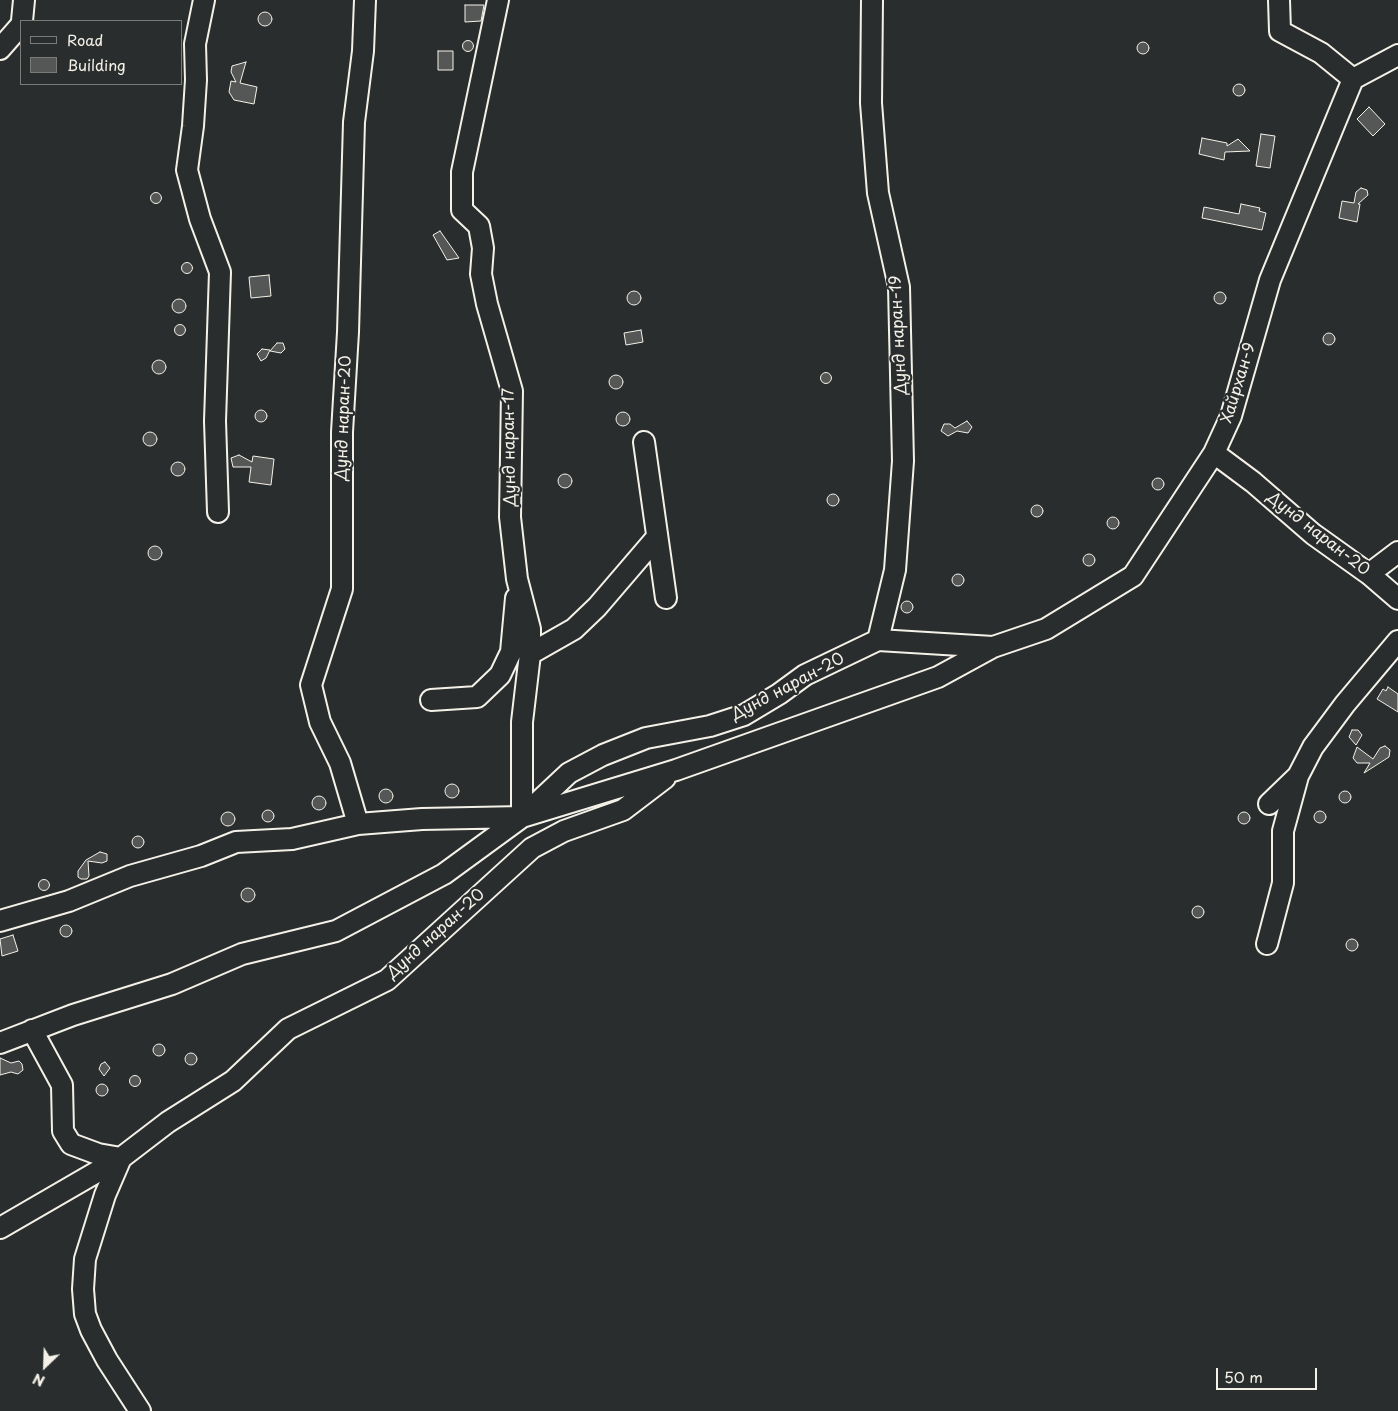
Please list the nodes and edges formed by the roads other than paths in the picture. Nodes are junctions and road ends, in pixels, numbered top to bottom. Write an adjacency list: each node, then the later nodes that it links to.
1 (24, 0): 7 (street)
2 (204, 0): 14 (street)
3 (365, 0): 31 (street, Дунд наран-20)
4 (498, 0): 18 (street, Дунд наран-17)
5 (872, 0): 22 (street, Дунд наран-19)
6 (1279, 0): 11 (street)
7 (22, 20)
8 (20, 26): 9 (street)
9 (0, 49)
10 (1398, 54): 11 (street)
11 (1353, 79): 13 (street, Хайрхан-9)
12 (644, 442): 15 (street)
13 (1214, 453): 17 (street, Дунд наран-20); 21 (street, Хайрхан-9)
14 (218, 512)
15 (657, 537): 19 (street); 25 (street)
16 (1398, 552): 17 (street)
17 (1369, 574): 20 (street, Дунд наран-20)
18 (517, 578): 25 (street, Дунд наран-17); 26 (street)
19 (666, 598)
20 (1398, 599)
21 (1046, 630): 24 (street, Дунд наран-20)
22 (878, 640): 24 (street, Дунд наран-20); 30 (street, Дунд наран-20)
23 (1398, 641): 28 (street)
24 (993, 646): 27 (street)
25 (530, 654): 30 (street, Дунд наран-17)
26 (431, 700)
27 (676, 770): 30 (street); 36 (street, Дунд наран-20)
28 (1298, 776): 29 (street); 33 (street)
29 (1269, 804)
30 (522, 817): 31 (street); 34 (street, Дунд наран-20)
31 (358, 824): 32 (street)
32 (0, 921)
33 (1268, 944)
34 (32, 1030): 35 (street, Дунд наран-20); 36 (street)
35 (0, 1043)
36 (121, 1158): 37 (street, Дунд наран-20); 38 (street)
37 (0, 1228)
38 (140, 1411)

